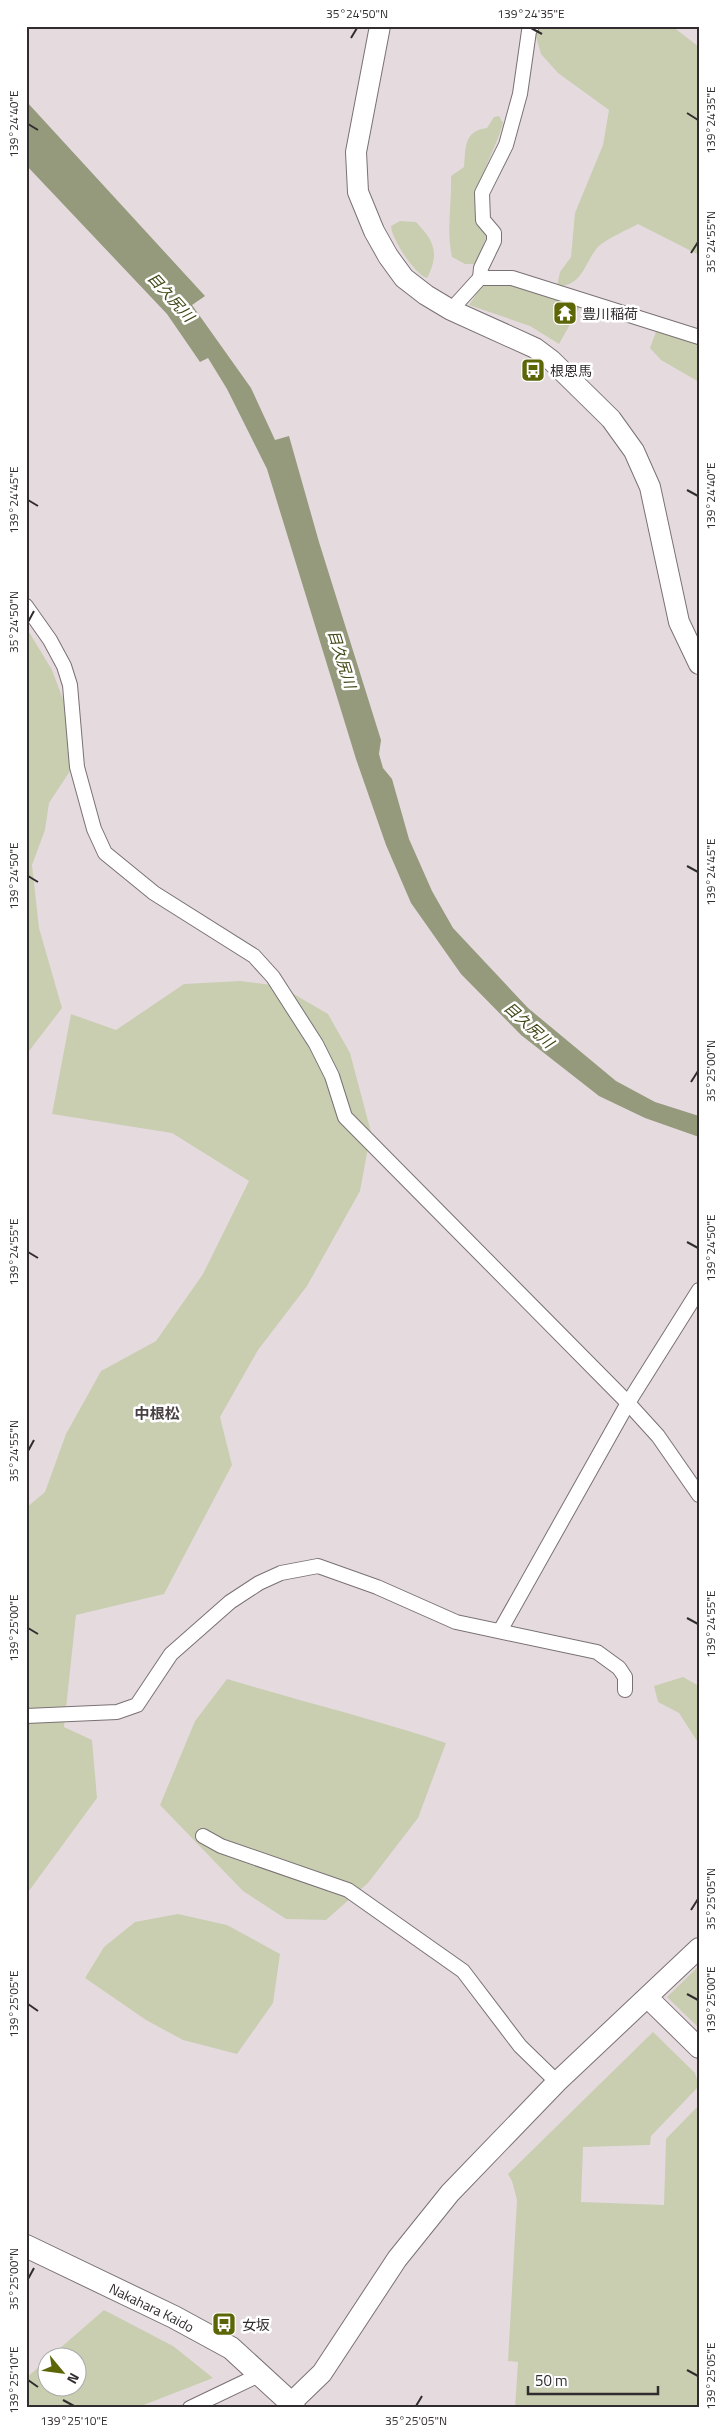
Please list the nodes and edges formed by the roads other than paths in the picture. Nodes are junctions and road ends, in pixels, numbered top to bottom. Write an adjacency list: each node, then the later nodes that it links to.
1 (380, 26): 4 (street)
2 (532, 26): 3 (street)
3 (480, 278): 4 (street); 5 (street)
4 (451, 310): 7 (street)
5 (699, 337)
6 (26, 606): 9 (street)
7 (699, 664)
8 (699, 1290): 9 (street)
9 (628, 1403): 10 (street); 11 (street)
10 (699, 1495)
11 (500, 1632): 12 (street); 13 (street)
12 (625, 1690)
13 (26, 1716)
14 (203, 1836): 18 (street)
15 (699, 1948): 16 (street)
16 (648, 1998): 17 (street); 18 (street)
17 (699, 2048)
18 (557, 2082): 21 (street)
19 (26, 2246): 20 (main road, Nakahara Kaido)
20 (261, 2374): 21 (main road, Nakahara Kaido); 22 (street)
21 (292, 2405)
22 (190, 2408)

